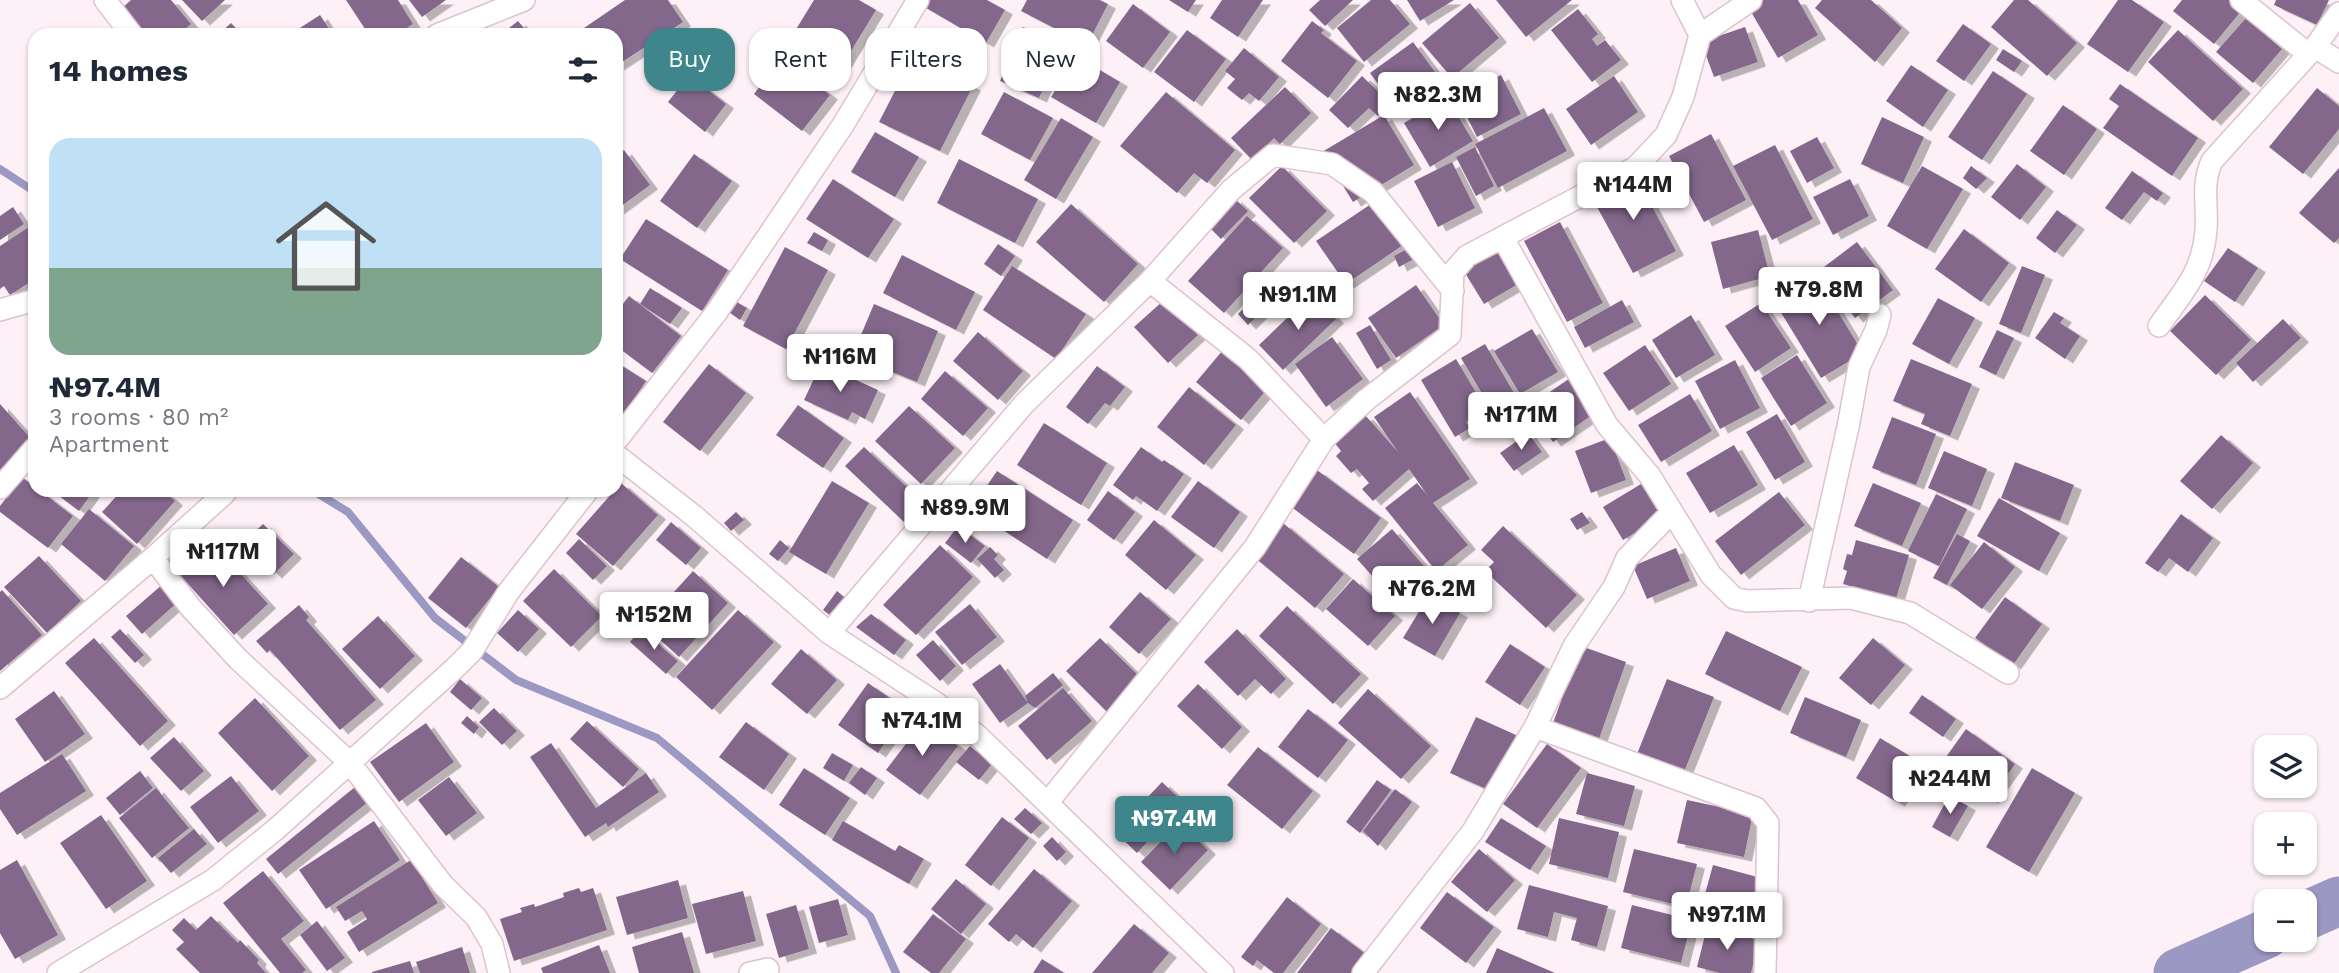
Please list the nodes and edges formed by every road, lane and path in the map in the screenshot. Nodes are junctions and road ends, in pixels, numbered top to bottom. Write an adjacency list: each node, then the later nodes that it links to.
1 (105, 0): 8 (street)
2 (524, 0): 9 (street)
3 (918, 0): 21 (street)
4 (1682, 0): 10 (street)
5 (1751, 0): 10 (street)
6 (2241, 0): 11 (street)
7 (2339, 13): 11 (street)
8 (127, 28)
9 (454, 28)
10 (1700, 35): 13 (street)
11 (2312, 50): 12 (street); 19 (street)
12 (2339, 62)
13 (1503, 238): 15 (street); 27 (street)
14 (1150, 281): 15 (street); 20 (street); 30 (street)
15 (1453, 291): 20 (street)
16 (28, 302): 17 (street)
17 (0, 310)
18 (1880, 315): 29 (street)
19 (2159, 326)
20 (1324, 439): 35 (street)
21 (623, 442)
22 (28, 457): 24 (street)
23 (623, 458): 30 (street)
24 (0, 488)
25 (221, 497): 28 (street)
26 (583, 497): 34 (street)
27 (1672, 512): 29 (street); 33 (street)
28 (153, 558): 32 (street); 34 (street)
29 (1808, 601): 31 (street)
30 (829, 634): 35 (street)
31 (2008, 673)
32 (0, 688)
33 (1535, 727): 39 (street); 40 (street)
34 (350, 764): 36 (street); 37 (street)
35 (1048, 802): 38 (street)
36 (58, 973)
37 (499, 973)
38 (1223, 973)
39 (1363, 973)
40 (1765, 973)

